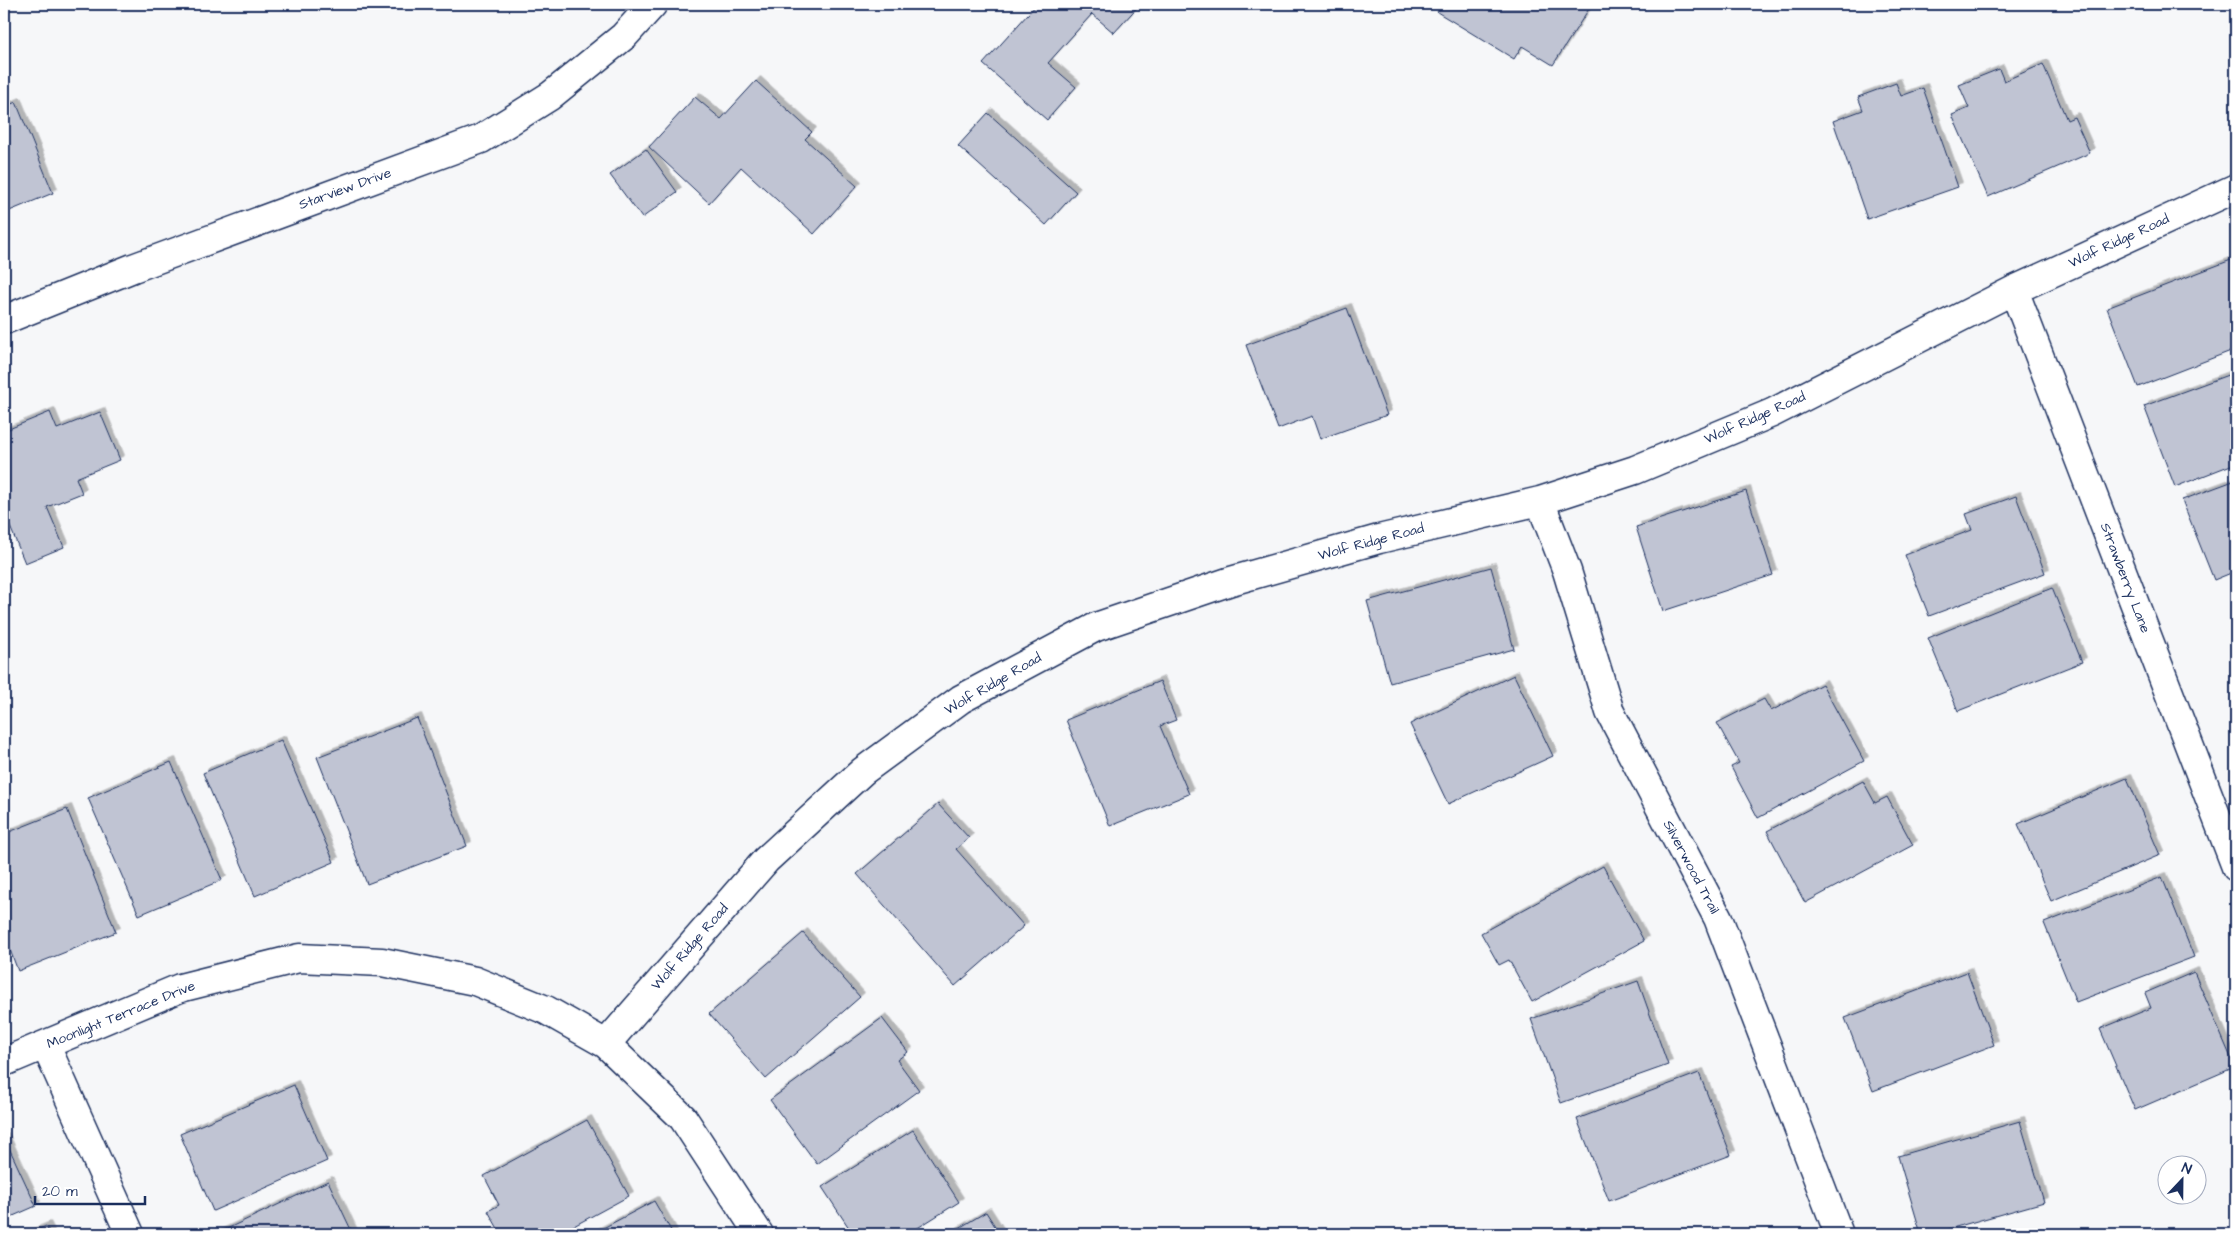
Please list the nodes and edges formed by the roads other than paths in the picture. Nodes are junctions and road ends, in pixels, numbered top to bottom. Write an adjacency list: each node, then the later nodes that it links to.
1 (653, 4): 4 (street, Starview Drive)
2 (2236, 188): 3 (street, Wolf Ridge Road)
3 (2014, 290): 5 (street, Wolf Ridge Road); 6 (street, Strawberry Lane)
4 (4, 320)
5 (1540, 501): 7 (street, Wolf Ridge Road); 12 (street, Silverwood Trail)
6 (2236, 867)
7 (606, 1044): 8 (street, Moonlight Terrace Drive); 11 (street, Moonlight Terrace Drive)
8 (46, 1046): 9 (street, Moonlight Terrace Drive); 10 (street)
9 (4, 1062)
10 (130, 1234)
11 (759, 1234)
12 (1839, 1234)

